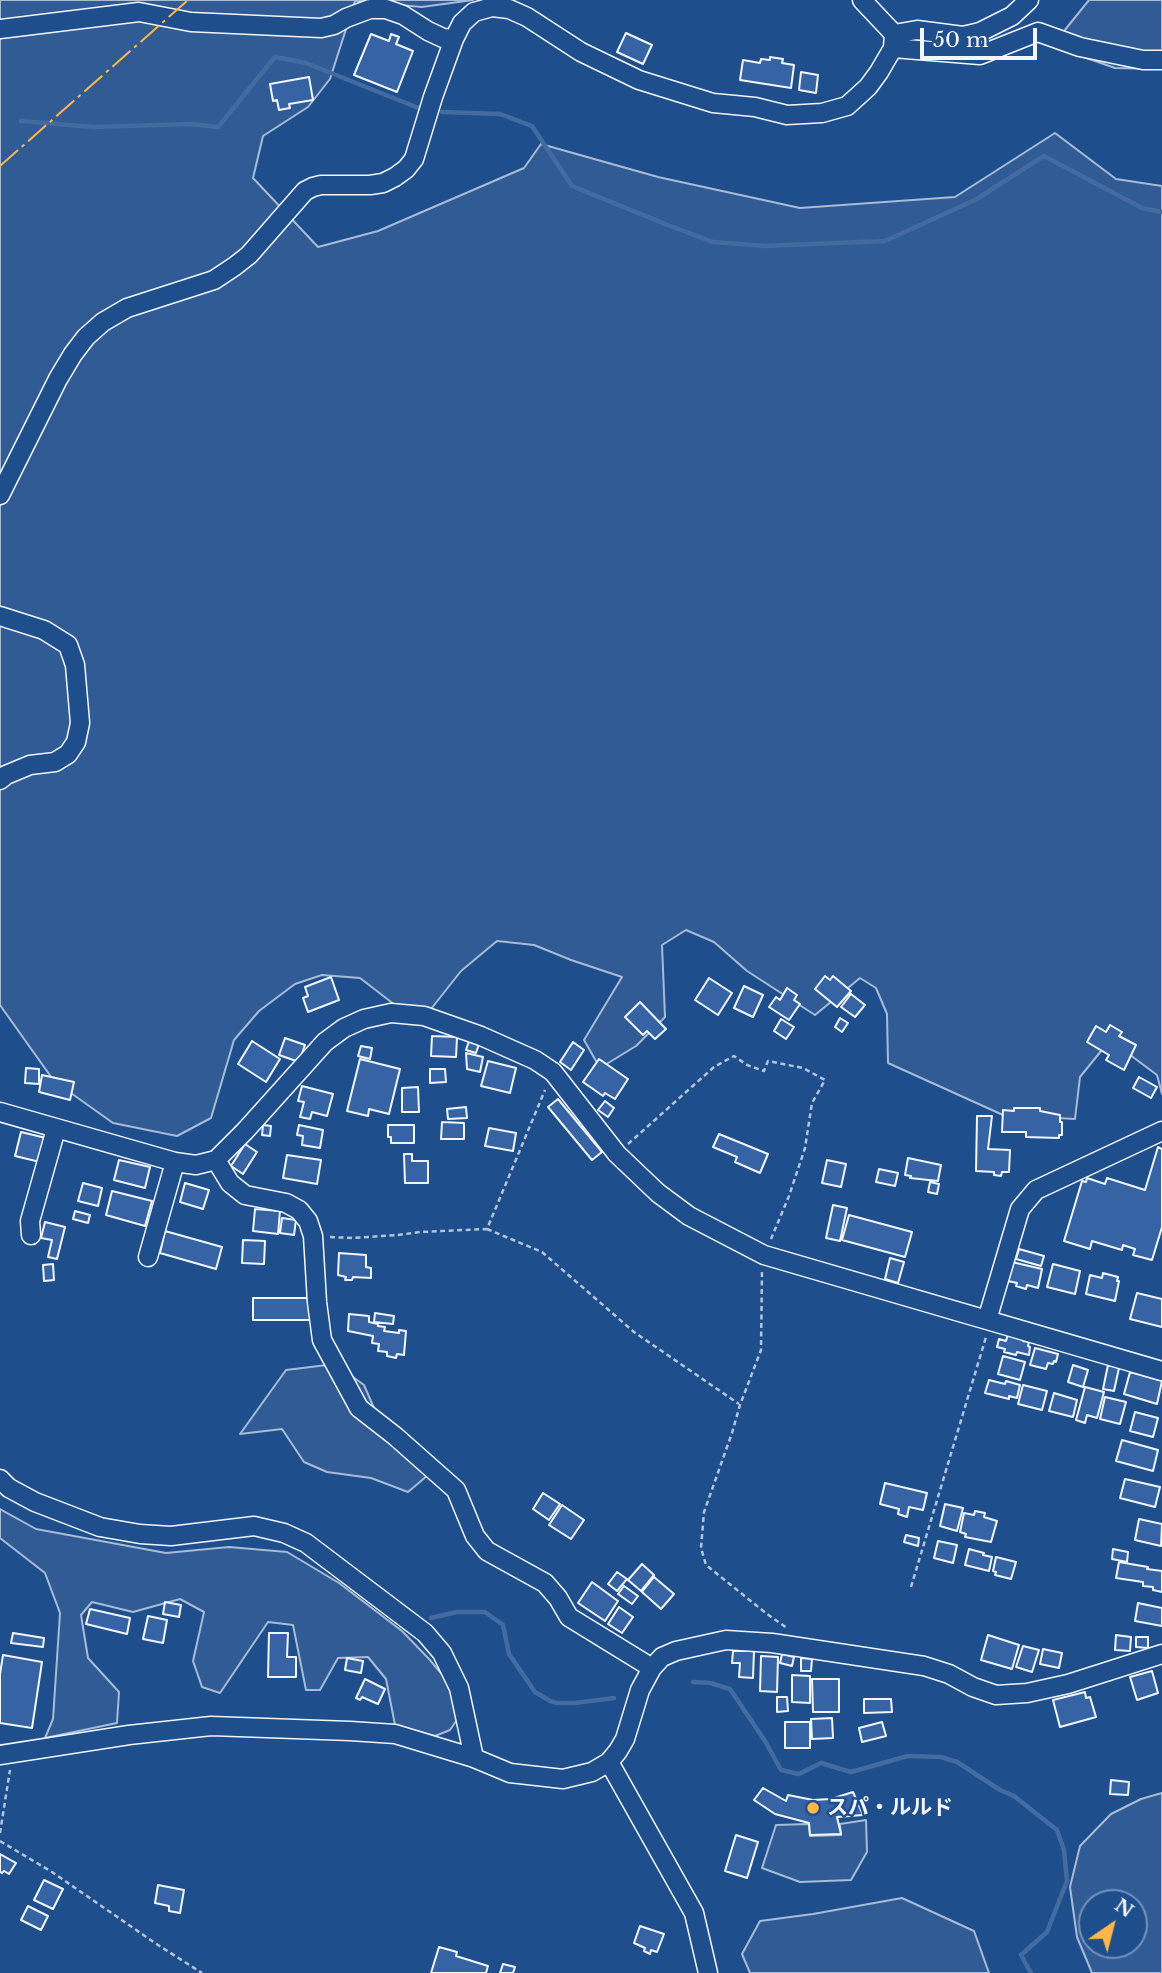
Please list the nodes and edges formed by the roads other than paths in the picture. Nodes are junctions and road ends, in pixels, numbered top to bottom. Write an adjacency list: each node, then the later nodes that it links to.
1 (862, 0): 5 (street)
2 (1030, 0): 5 (street)
3 (0, 29): 4 (street)
4 (454, 38): 5 (street); 7 (street)
5 (893, 41): 6 (street)
6 (1162, 60)
7 (0, 495)
8 (0, 616): 9 (street)
9 (0, 780)
10 (0, 1112): 11 (street)
11 (56, 1129): 14 (street); 15 (street)
12 (1162, 1131): 17 (street)
13 (216, 1160): 14 (street); 17 (street); 21 (street)
14 (175, 1162): 16 (street)
15 (31, 1235)
16 (148, 1257)
17 (989, 1320): 18 (street)
18 (1162, 1371)
19 (0, 1479): 23 (street)
20 (1162, 1654): 21 (street)
21 (652, 1668): 24 (street)
22 (6, 1754): 23 (street)
23 (474, 1758): 24 (street)
24 (609, 1762): 25 (street)
25 (708, 1973)

